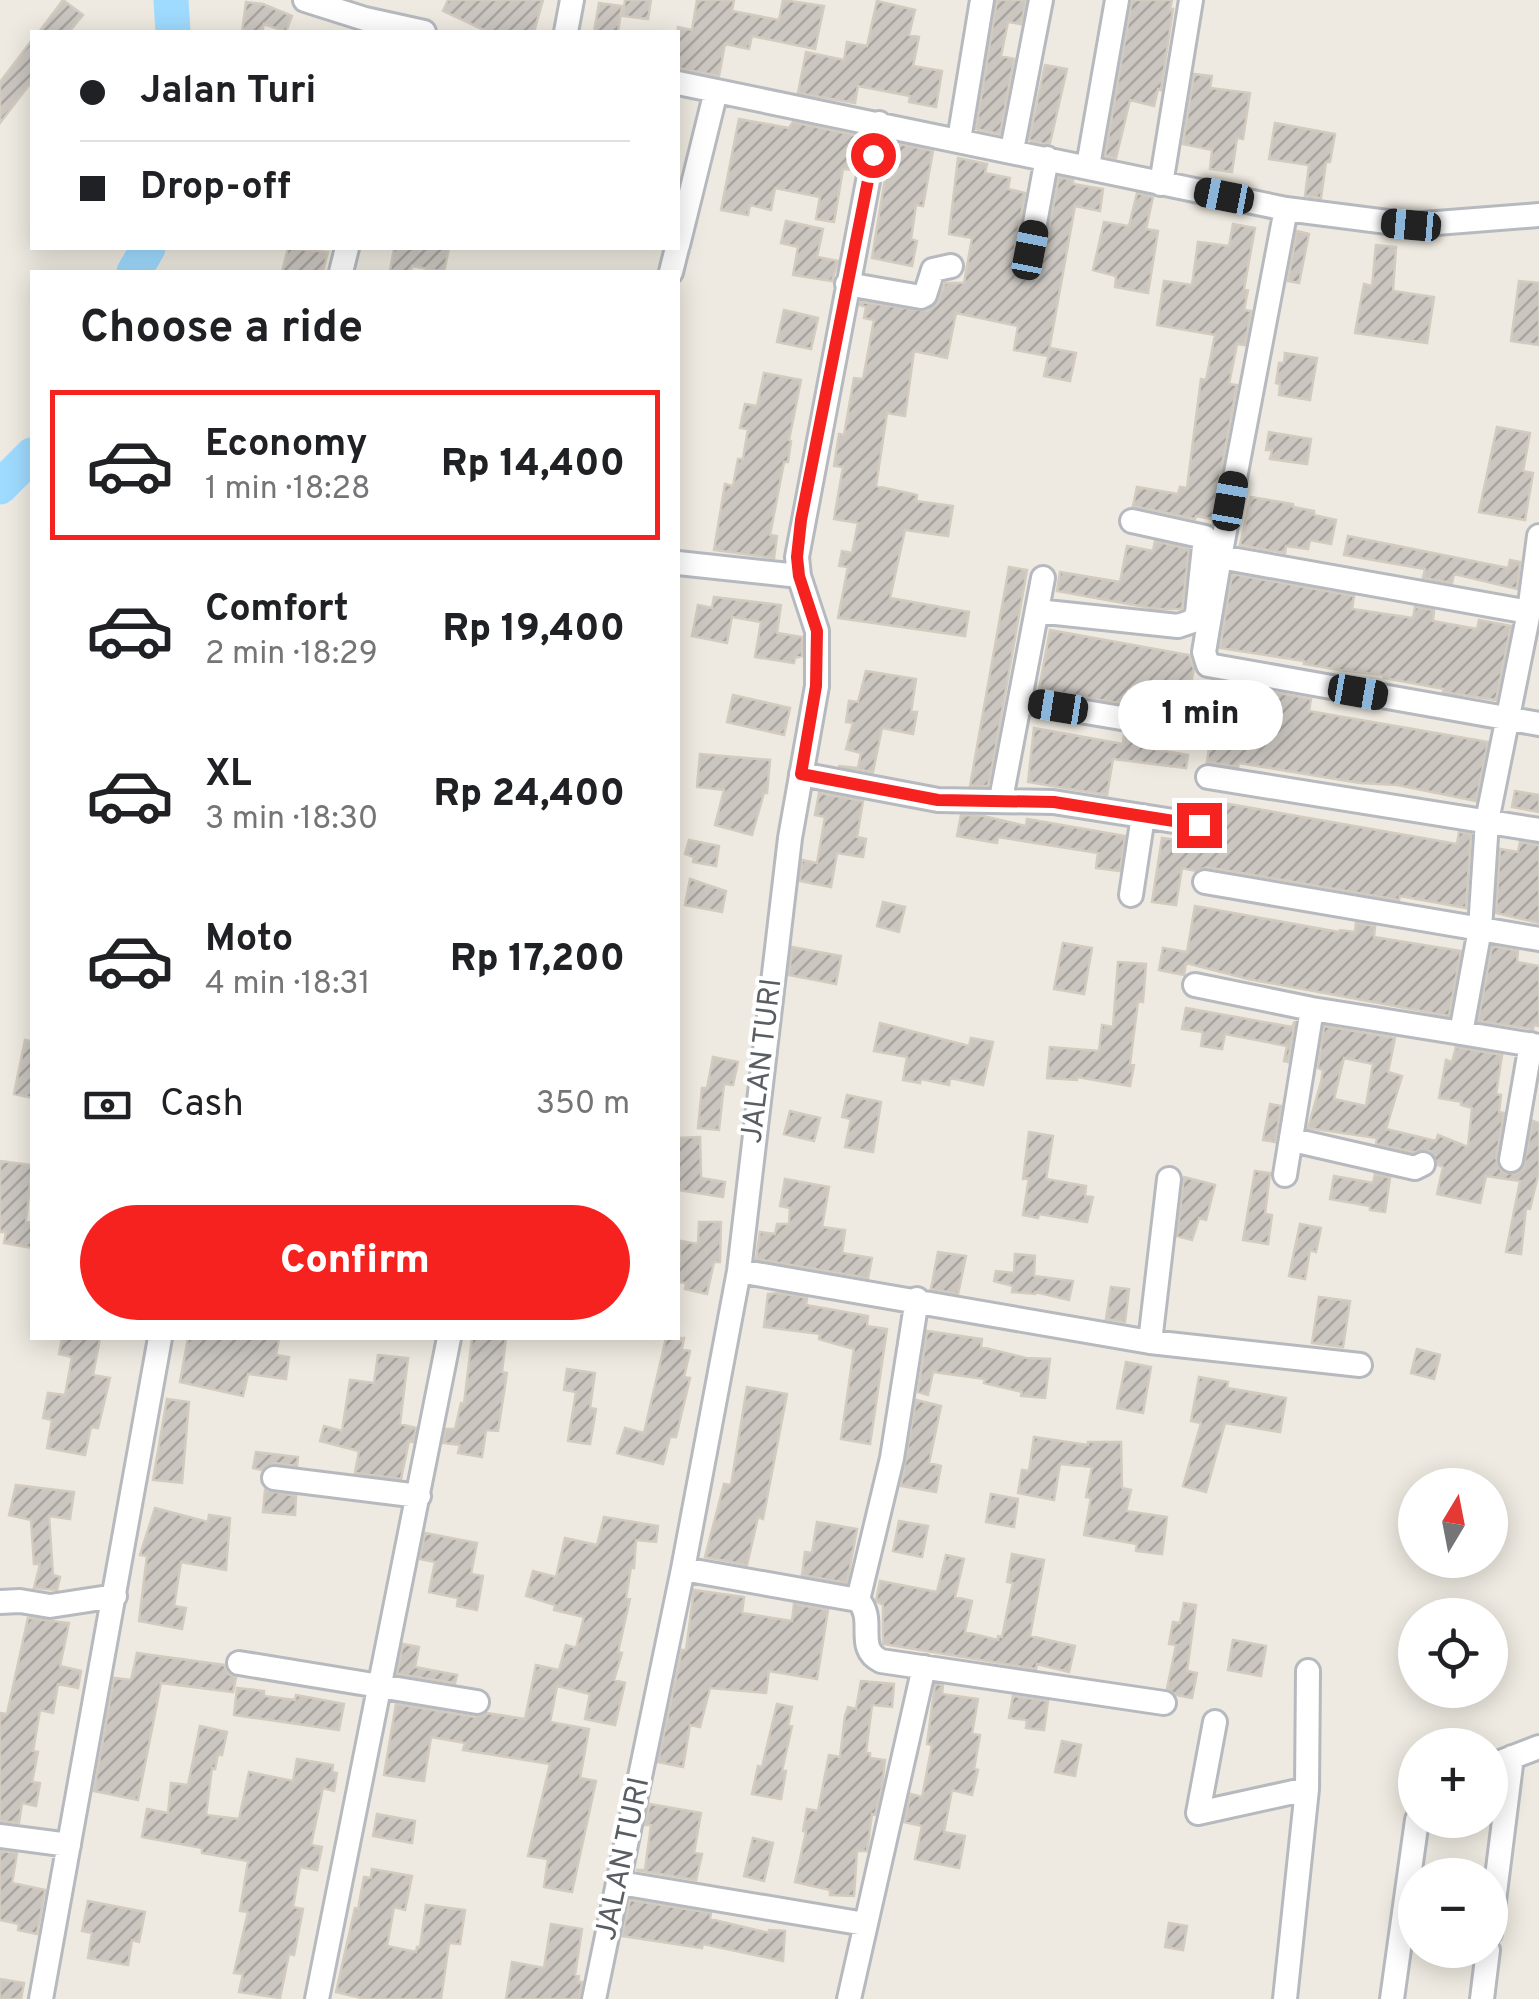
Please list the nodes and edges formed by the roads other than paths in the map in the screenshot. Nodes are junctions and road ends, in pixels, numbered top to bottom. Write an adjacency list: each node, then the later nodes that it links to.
1 (305, 0): 7 (street)
2 (572, 0): 8 (street)
3 (982, 0): 12 (street)
4 (1041, 0): 13 (street)
5 (1117, 0): 15 (street)
6 (1191, 0): 16 (street)
7 (414, 30)
8 (566, 30)
9 (680, 83): 10 (street)
10 (716, 91): 11 (street); 19 (street)
11 (879, 123): 12 (street); 22 (street, JALAN TURI)
12 (958, 140): 13 (street)
13 (1012, 150): 14 (street)
14 (1047, 158): 15 (street); 20 (street)
15 (1088, 166): 16 (street)
16 (1161, 184): 17 (street)
17 (1286, 209): 18 (street); 25 (street)
18 (1539, 215)
19 (680, 234)
20 (1030, 250)
21 (950, 266): 22 (street)
22 (848, 284): 27 (street, JALAN TURI)
23 (1132, 521): 25 (street)
24 (1539, 536): 30 (street)
25 (1216, 544): 29 (street); 30 (street); 32 (street)
26 (680, 564): 27 (street)
27 (799, 576): 35 (street, JALAN TURI)
28 (1043, 578): 29 (street)
29 (1036, 611): 31 (street)
30 (1529, 612): 32 (street)
31 (1020, 701): 34 (street); 37 (street)
32 (1507, 718): 33 (street); 39 (street)
33 (1539, 724)
34 (1175, 727)
35 (801, 774): 37 (street); 55 (street, JALAN TURI)
36 (1208, 777): 39 (street)
37 (1001, 800): 38 (street)
38 (1143, 816): 40 (street); 43 (street)
39 (1487, 821): 41 (street); 44 (street)
40 (1199, 825)
41 (1539, 830)
42 (1204, 882): 44 (street)
43 (1131, 895)
44 (1480, 929): 45 (street); 48 (street)
45 (1539, 939)
46 (1196, 985): 47 (street)
47 (1312, 1009): 48 (street); 50 (street)
48 (1461, 1032): 49 (street)
49 (1535, 1045): 51 (street)
50 (1293, 1140): 52 (street); 53 (street)
51 (1511, 1160)
52 (1423, 1164)
53 (1286, 1175)
54 (1169, 1179): 59 (street)
55 (738, 1271): 56 (street); 63 (street, JALAN TURI)
56 (917, 1300): 59 (street); 65 (street)
57 (160, 1340): 64 (street)
58 (449, 1340): 62 (street)
59 (1150, 1342): 60 (street)
60 (1360, 1366)
61 (274, 1478): 62 (street)
62 (419, 1496): 70 (street)
63 (683, 1568): 65 (street); 80 (street, JALAN TURI)
64 (115, 1596): 66 (street); 79 (street)
65 (858, 1600): 68 (street)
66 (0, 1602)
67 (239, 1664): 70 (street)
68 (924, 1668): 72 (street); 81 (street)
69 (1308, 1671): 76 (street)
70 (381, 1689): 71 (street); 84 (street)
71 (477, 1702)
72 (1164, 1703)
73 (1215, 1722): 76 (street)
74 (1539, 1746): 75 (street)
75 (1508, 1759)
76 (1307, 1789): 87 (street)
77 (0, 1836): 79 (street)
78 (1414, 1838): 88 (street)
79 (69, 1845): 83 (street)
80 (620, 1883): 81 (street); 85 (street, JALAN TURI)
81 (865, 1924): 86 (street)
82 (1486, 1968): 89 (street)
83 (41, 1999)
84 (317, 1999)
85 (594, 1999)
86 (849, 1999)
87 (1285, 1999)
88 (1392, 1999)
89 (1482, 1999)

